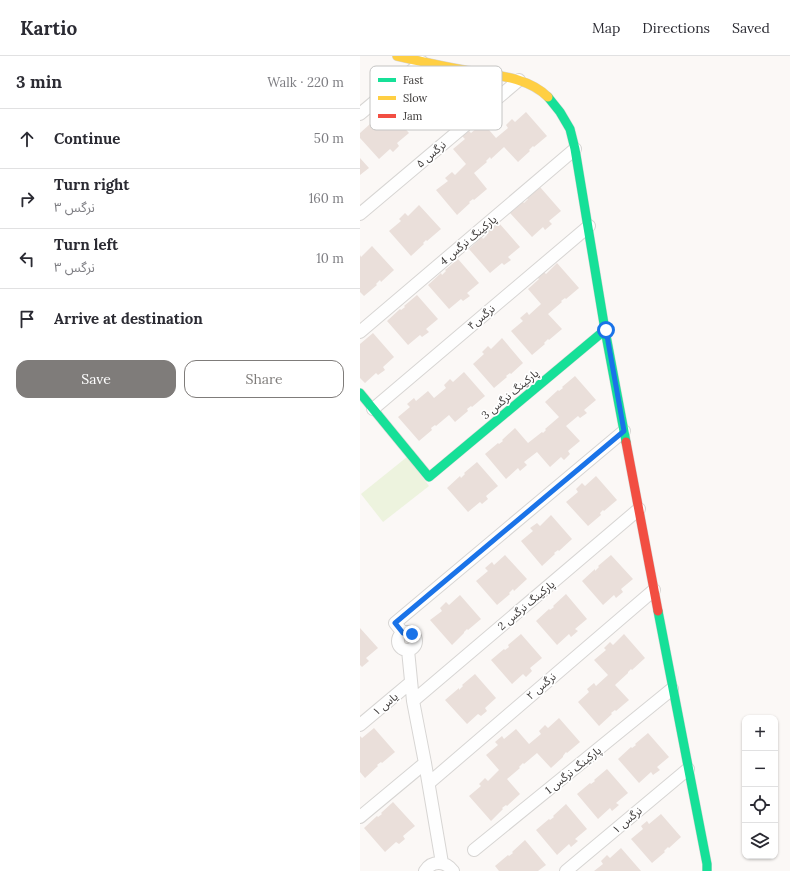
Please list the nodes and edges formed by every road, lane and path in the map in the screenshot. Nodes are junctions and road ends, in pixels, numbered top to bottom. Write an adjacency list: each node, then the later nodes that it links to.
1 (397, 56): 2 (street)
2 (422, 62): 3 (street); 4 (street)
3 (417, 66)
4 (444, 66)
5 (502, 77): 6 (street)
6 (520, 80): 7 (street, نرگس ۵); 11 (street)
7 (502, 95)
8 (370, 106): 9 (street)
9 (360, 114)
10 (460, 130): 12 (street, نرگس ۵)
11 (575, 149): 13 (street); 15 (street, پارکینگ نرگس 4)
12 (360, 214)
13 (589, 226): 14 (street); 17 (street, نرگس۴)
14 (606, 330): 17 (street, پارکینگ نرگس 3); 18 (street)
15 (360, 332)
16 (360, 393): 17 (street)
17 (373, 409)
18 (624, 431): 19 (street); 21 (street)
19 (639, 509): 20 (street); 23 (street, پارکینگ نرگس 2)
20 (654, 590): 22 (street); 27 (street, نرگس ۲)
21 (410, 683): 23 (street); 24 (street, یاس ۱)
22 (672, 689): 26 (street); 29 (street, پارکینگ نرگس 1)
23 (413, 701): 25 (street)
24 (360, 724)
25 (425, 763): 27 (street); 28 (street)
26 (688, 769): 33 (street, نرگس ۱); 34 (street)
27 (429, 783): 30 (street)
28 (360, 818)
29 (474, 850)
30 (442, 863): 31 (street); 32 (street)
31 (425, 871)
32 (453, 871)
33 (566, 871)
34 (707, 871)

